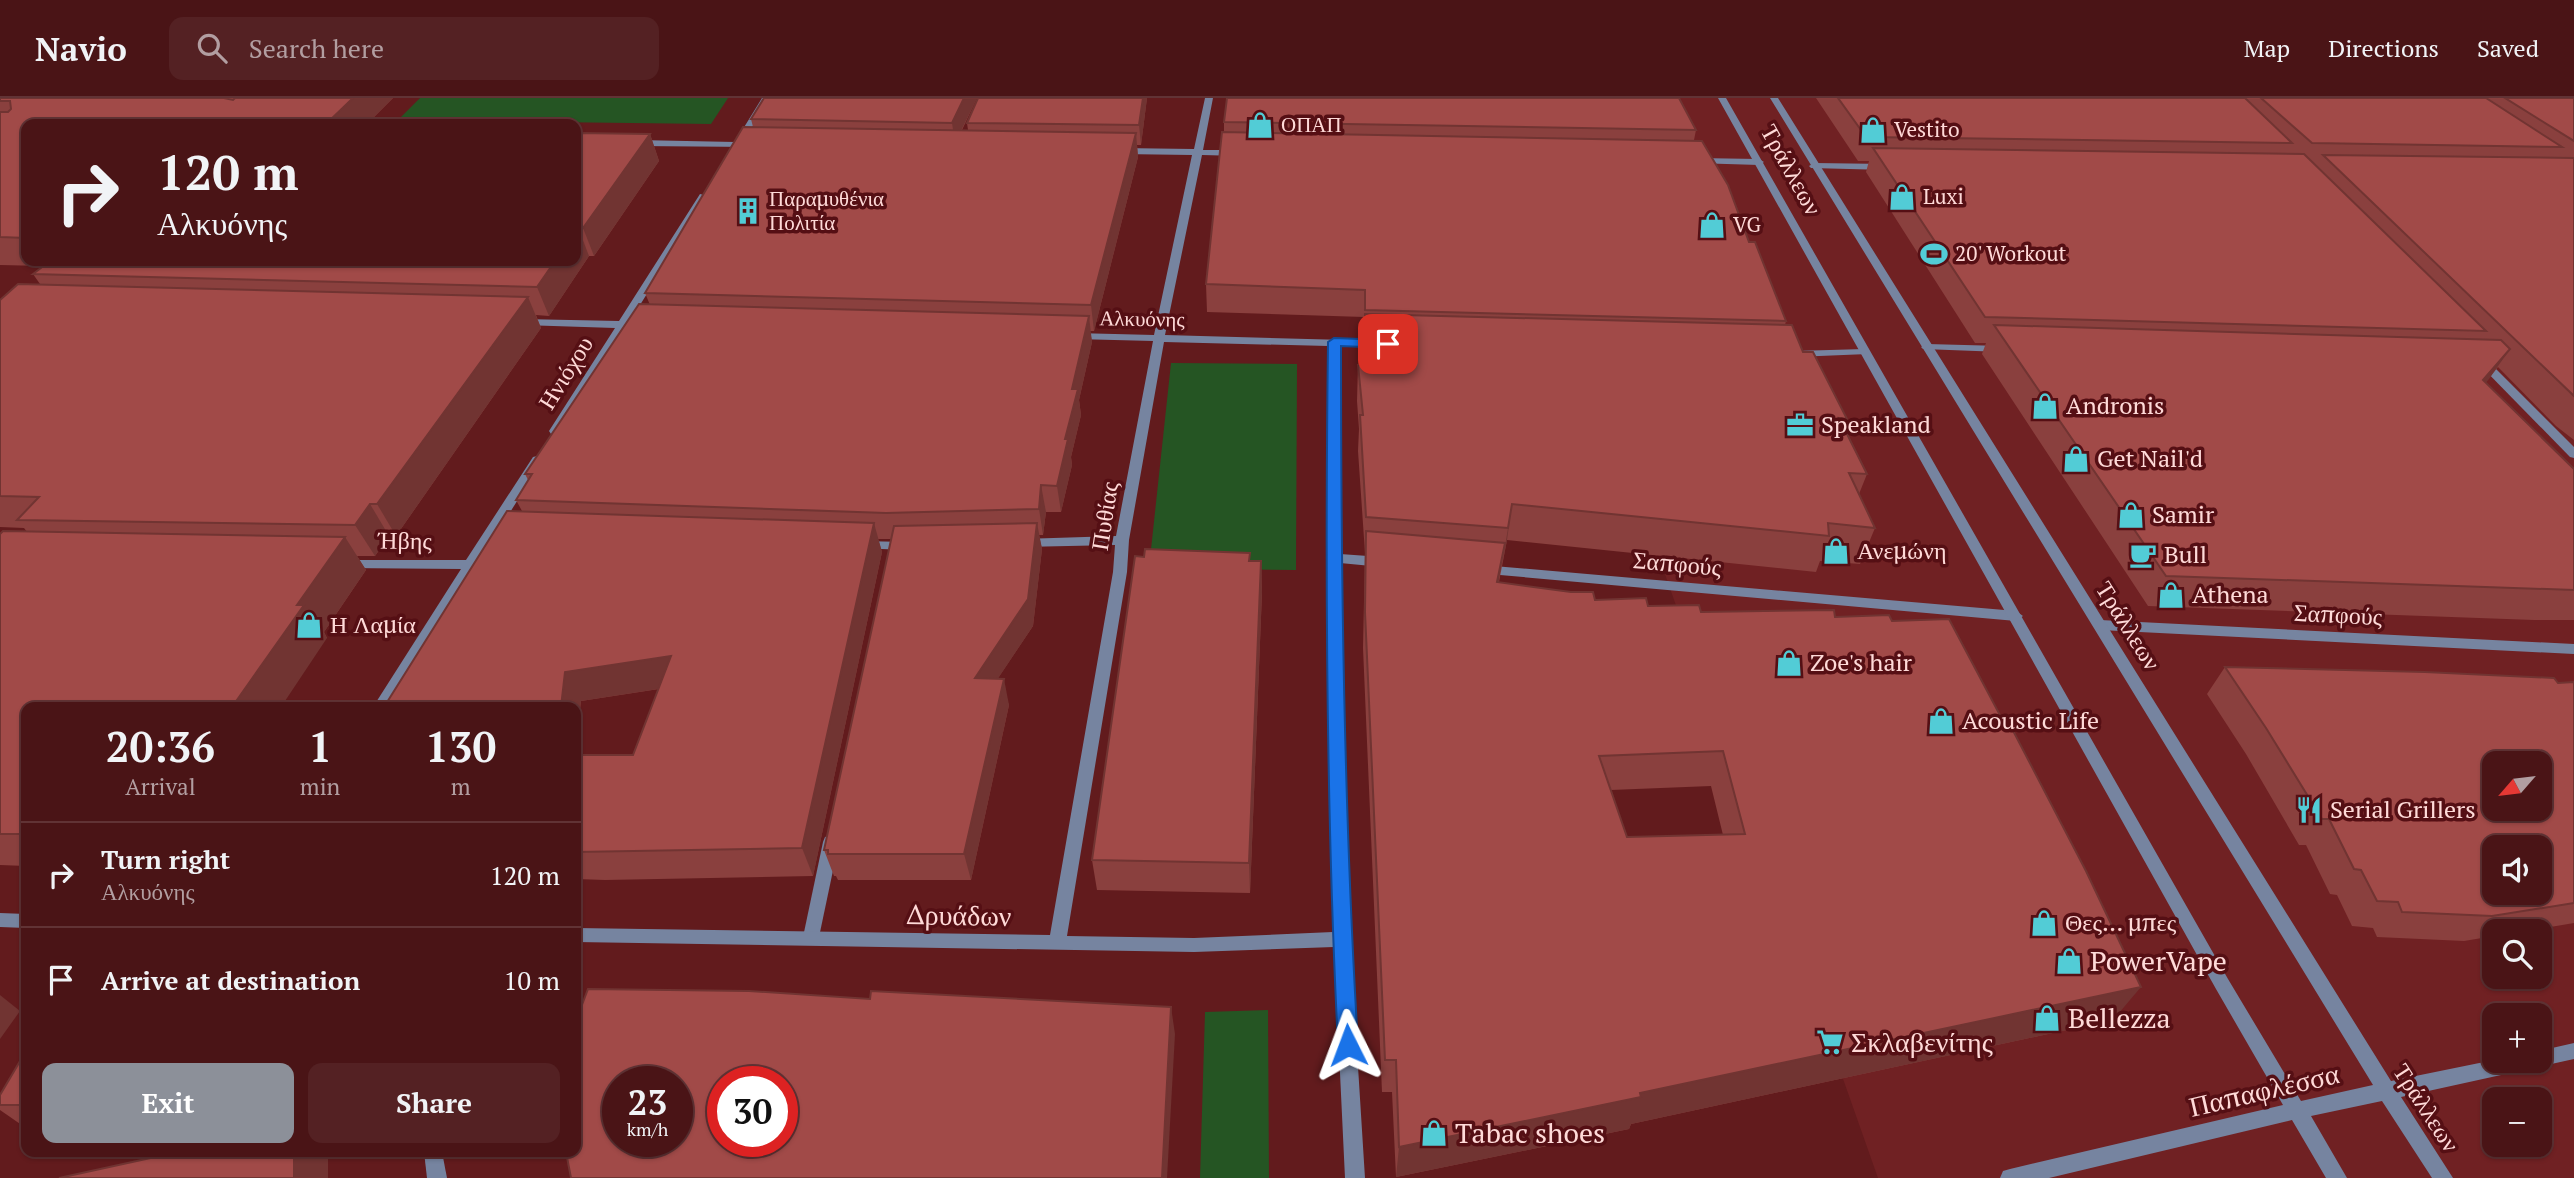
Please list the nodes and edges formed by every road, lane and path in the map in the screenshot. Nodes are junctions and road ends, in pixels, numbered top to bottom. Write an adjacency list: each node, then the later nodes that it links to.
1 (766, 98): 6 (street)
2 (1209, 98): 9 (street, Πυθίας)
3 (1722, 98): 13 (street, Τράλλεων)
4 (1774, 98): 14 (street, Τράλλεων)
5 (629, 143): 6 (street)
6 (736, 145): 7 (street); 11 (street)
7 (762, 146)
8 (1106, 151): 9 (street)
9 (1198, 153): 10 (street); 21 (street, Πυθίας)
10 (1253, 153)
11 (729, 157)
12 (1679, 160): 13 (street)
13 (1759, 162): 26 (street, Τράλλεων)
14 (1814, 166): 15 (street); 24 (street, Τράλλεων)
15 (1893, 167)
16 (714, 180): 18 (street, Ηνιόχου)
17 (511, 321): 18 (street)
18 (621, 324): 19 (street); 29 (street, Ηνιόχου)
19 (648, 325)
20 (1063, 336): 21 (street, Αλκυόνης)
21 (1159, 338): 22 (street, Αλκυόνης); 32 (street, Πυθίας)
22 (1334, 342): 23 (street, Αλκυόνης); 36 (street)
23 (1390, 344)
24 (1927, 347): 25 (street); 42 (street, Τράλλεων)
25 (2011, 350)
26 (1864, 352): 27 (street); 41 (street, Τράλλεων)
27 (1777, 354)
28 (2473, 359): 31 (street)
29 (549, 440)
30 (542, 451): 39 (street)
31 (2574, 454)
32 (1122, 540): 33 (street); 51 (street, Πυθίας)
33 (1001, 543)
34 (852, 544): 35 (street)
35 (920, 545)
36 (1334, 558): 38 (street); 50 (street)
37 (334, 563): 39 (street, Ήβης)
38 (1403, 564)
39 (472, 565): 44 (street)
40 (1472, 569): 41 (street, Σαπφούς)
41 (2016, 616): 56 (street, Τράλλεων)
42 (2100, 625): 43 (street, Σαπφούς); 55 (street, Τράλλεων)
43 (2574, 649)
44 (383, 702)
45 (834, 830): 49 (street)
46 (0, 920): 47 (street)
47 (21, 921)
48 (581, 935): 49 (street, Δρυάδων)
49 (811, 937): 51 (street, Δρυάδων)
50 (1342, 939): 51 (street, Δρυάδων); 59 (street)
51 (1057, 944)
52 (2574, 1051): 53 (street)
53 (2552, 1056)
54 (2482, 1071): 55 (street, Παπαφλέσσα)
55 (2386, 1092): 56 (street, Παπαφλέσσα); 62 (street, Τράλλεων)
56 (2298, 1110): 60 (street, Παπαφλέσσα); 61 (street, Τράλλεων)
57 (434, 1157): 58 (street)
58 (437, 1178)
59 (1355, 1178)
60 (2010, 1178)
61 (2337, 1178)
62 (2443, 1178)

